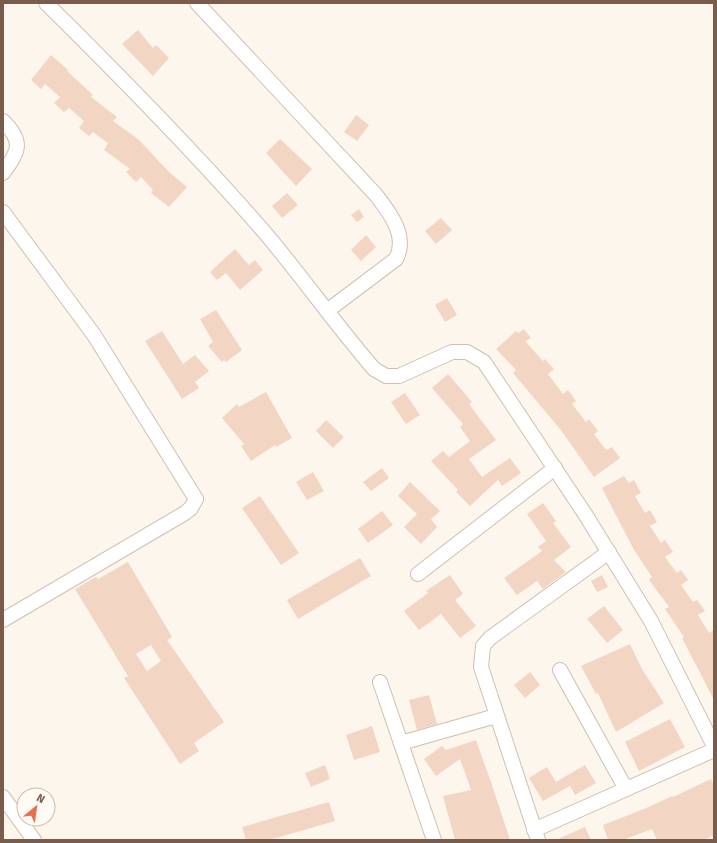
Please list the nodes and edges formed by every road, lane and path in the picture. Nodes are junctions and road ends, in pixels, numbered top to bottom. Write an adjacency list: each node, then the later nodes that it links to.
1 (46, 3): 6 (street)
2 (197, 3): 6 (street)
3 (3, 121): 4 (street)
4 (3, 173)
5 (3, 212): 10 (street)
6 (327, 311): 7 (street)
7 (555, 468): 8 (street); 9 (street)
8 (609, 552): 13 (street); 15 (street)
9 (418, 574)
10 (4, 617)
11 (560, 670): 17 (street)
12 (380, 682): 14 (street)
13 (496, 716): 14 (street); 19 (street)
14 (401, 743): 21 (street)
15 (714, 746)
16 (714, 750): 17 (street)
17 (626, 789): 19 (street)
18 (3, 797): 20 (street)
19 (536, 835)
20 (34, 840)
21 (434, 840)

